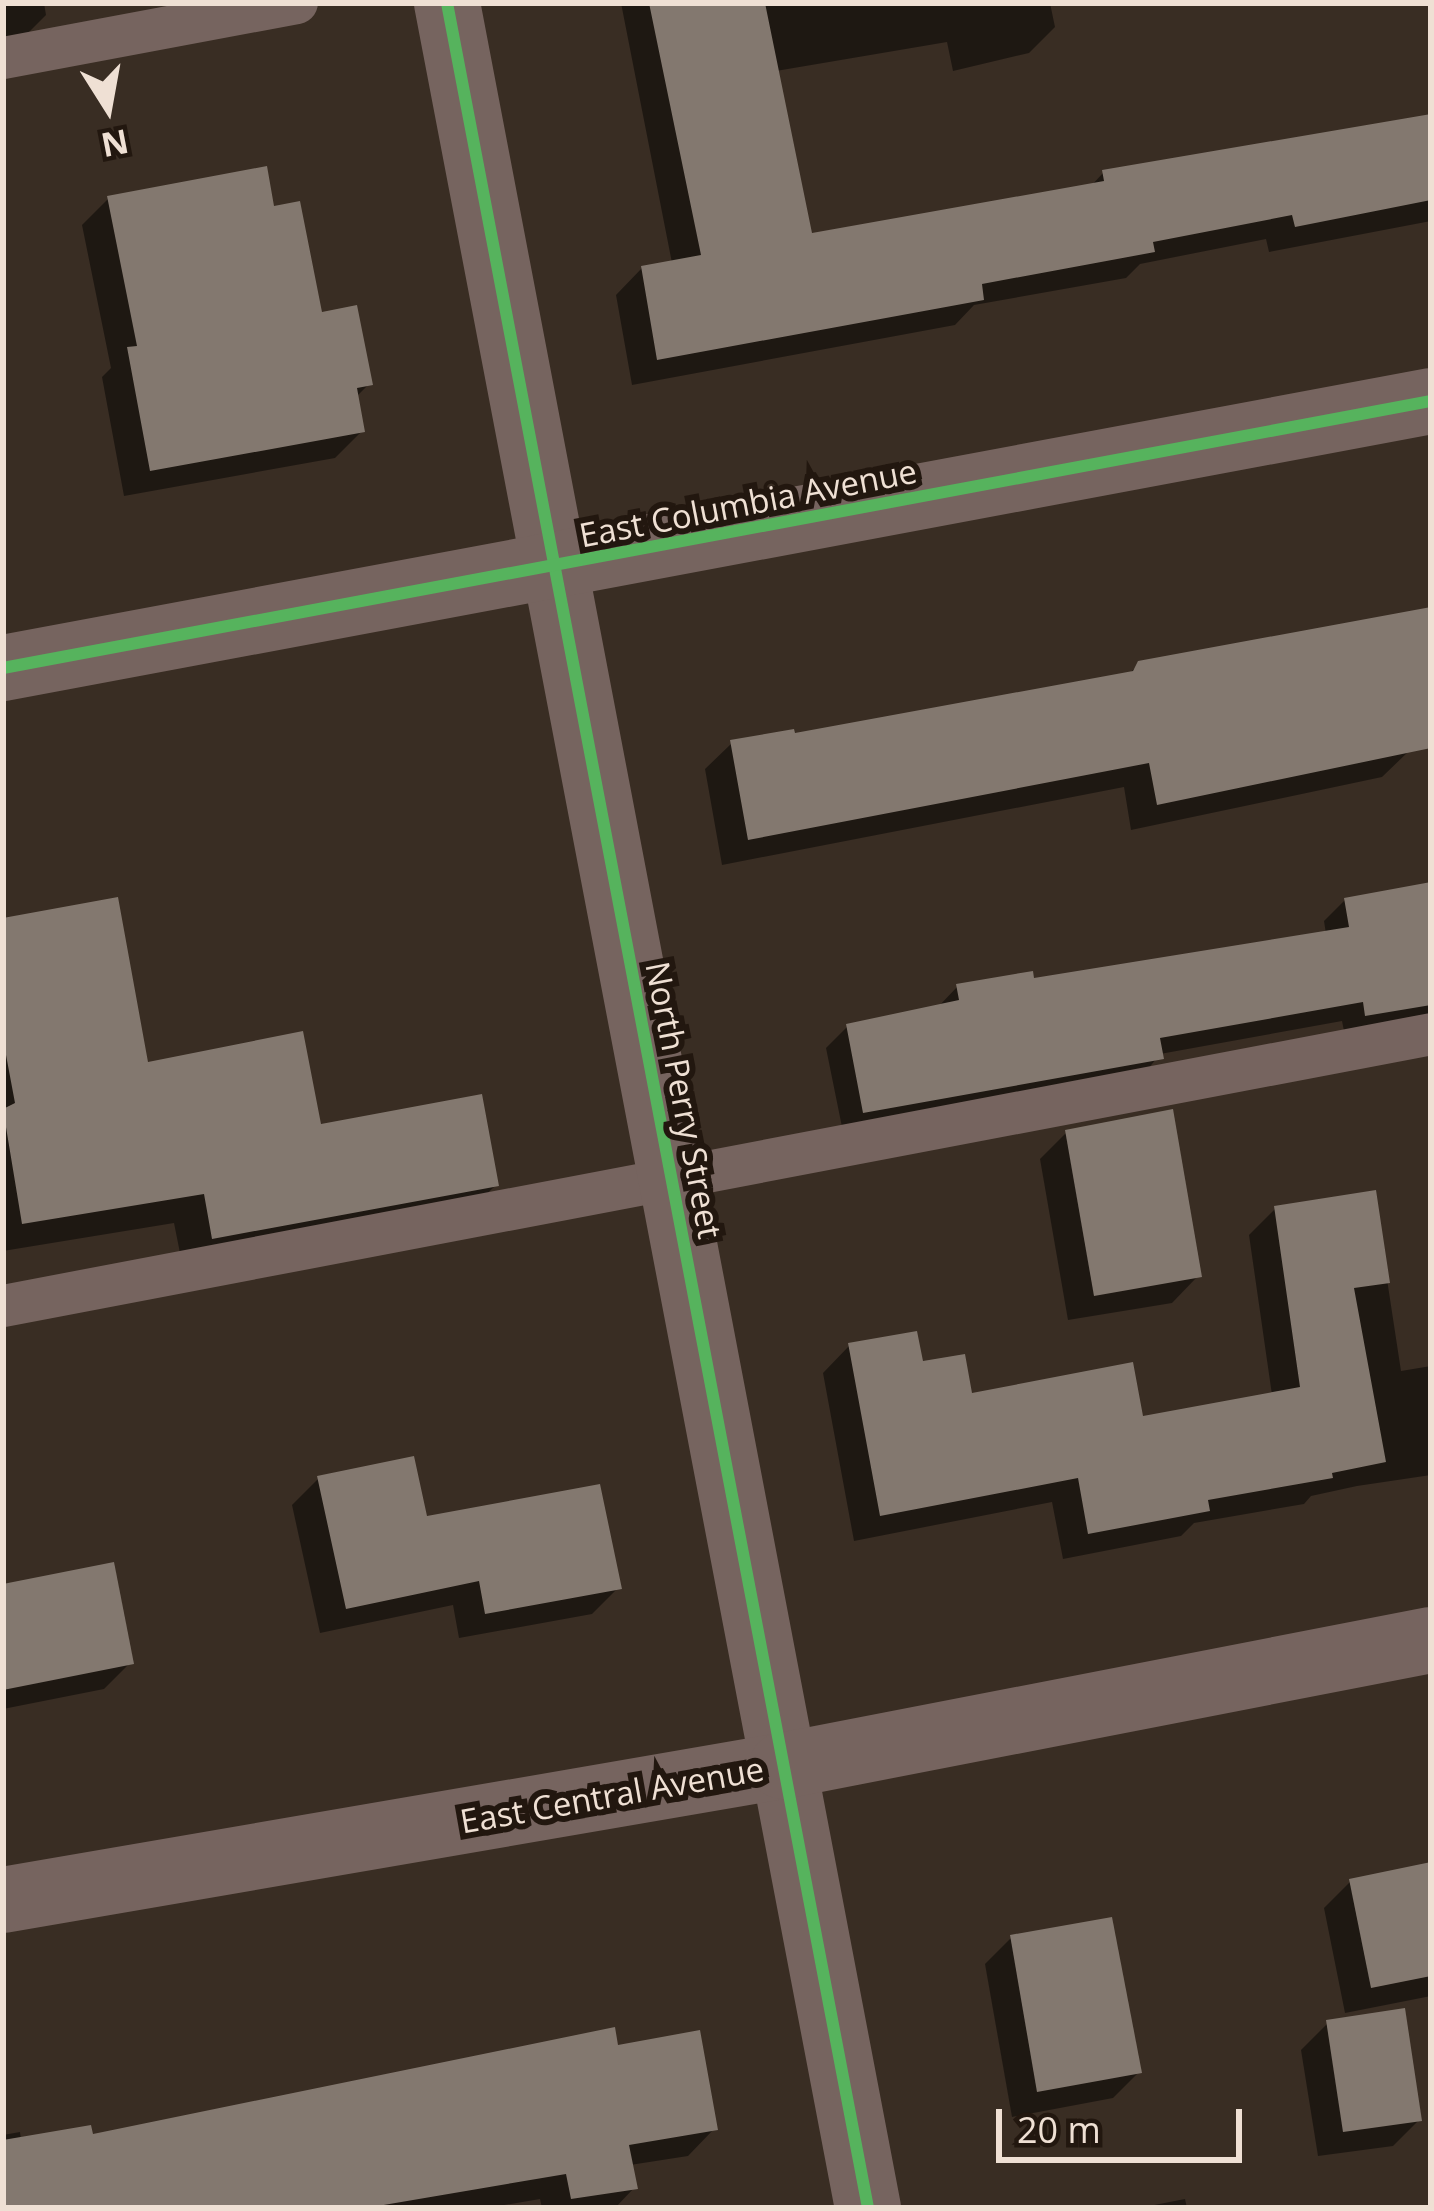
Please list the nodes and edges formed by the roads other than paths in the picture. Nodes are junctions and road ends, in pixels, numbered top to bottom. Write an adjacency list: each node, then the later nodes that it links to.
1 (297, 3): 3 (lane)
2 (446, 3): 5 (street, North Perry Street)
3 (3, 58)
4 (1431, 401): 5 (street, East Columbia Avenue)
5 (556, 567): 6 (street, East Columbia Avenue); 8 (street, North Perry Street)
6 (3, 668)
7 (1431, 1034): 8 (lane)
8 (672, 1182): 9 (lane); 11 (street, North Perry Street)
9 (3, 1306)
10 (1431, 1640): 11 (street, East Central Avenue)
11 (782, 1766): 12 (street, East Central Avenue); 13 (street, North Perry Street)
12 (3, 1900)
13 (868, 2208)

